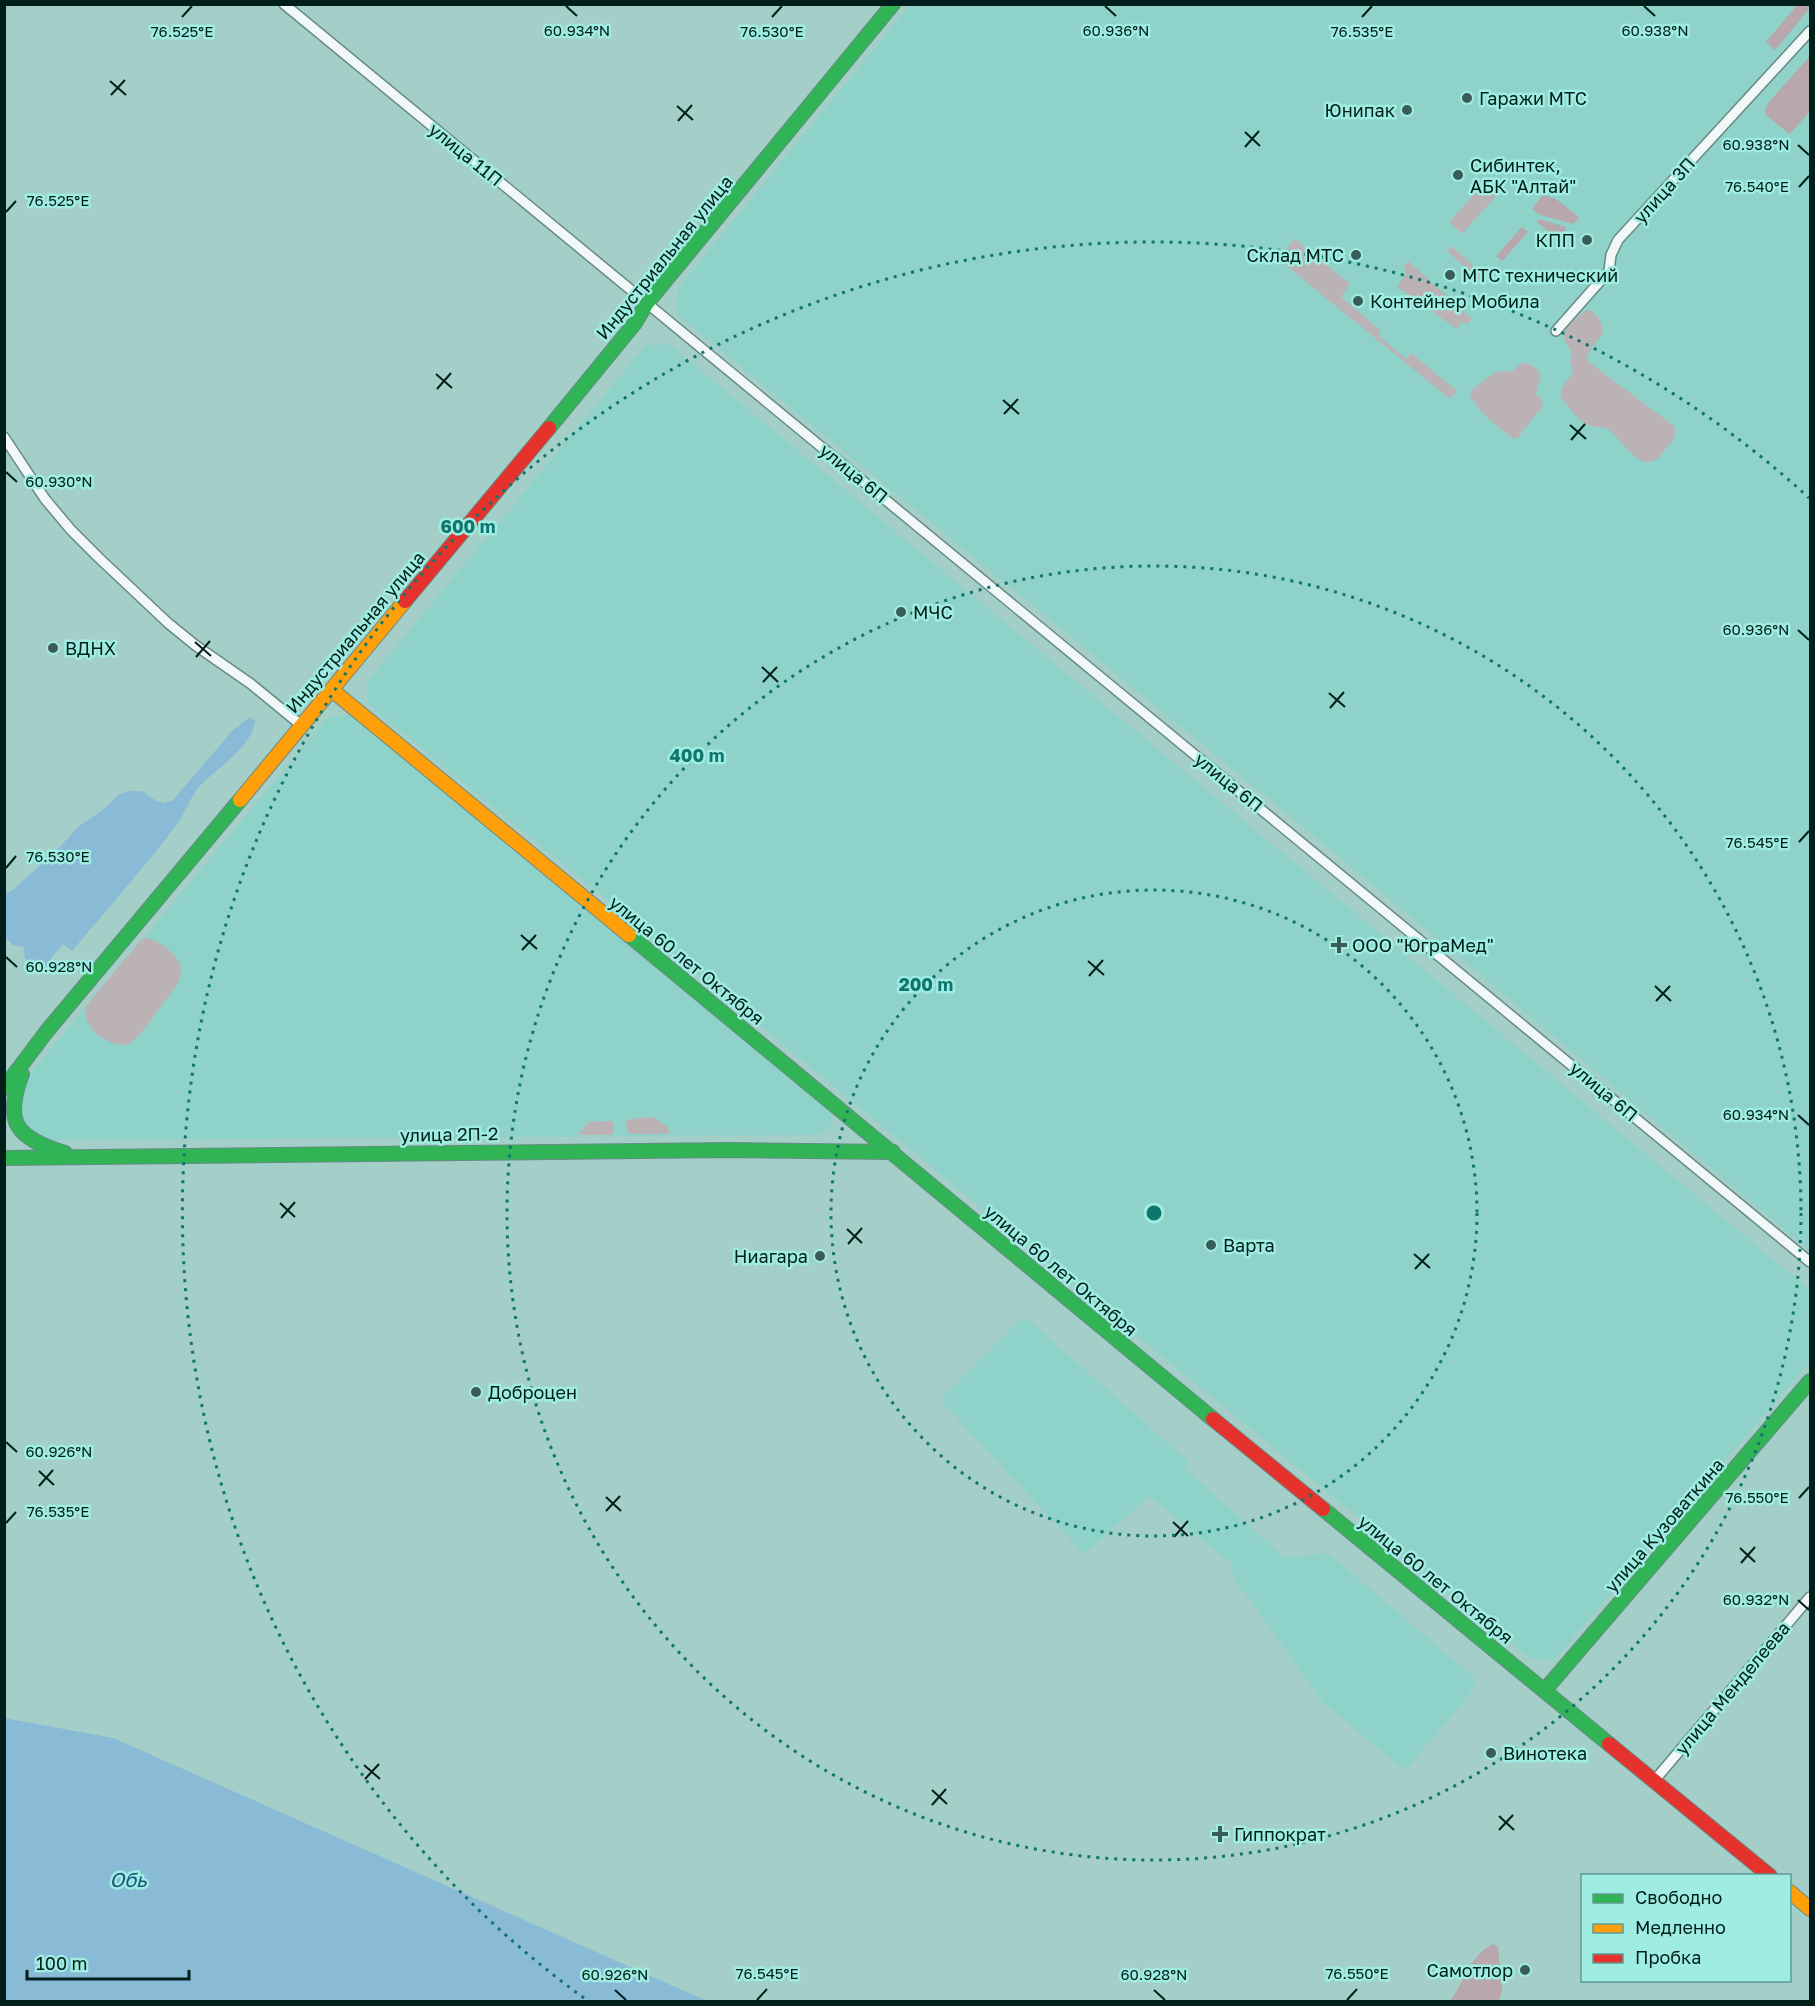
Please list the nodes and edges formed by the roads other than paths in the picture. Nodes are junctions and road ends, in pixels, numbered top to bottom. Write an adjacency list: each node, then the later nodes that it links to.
1 (284, 4): 4 (street, улица 11П)
2 (893, 4): 4 (main road, Индустриальная улица)
3 (1810, 31): 5 (street, улица 3П)
4 (647, 303): 7 (main road, Индустриальная улица); 15 (street, улица 6П)
5 (1556, 331)
6 (4, 437): 8 (street)
7 (332, 690): 8 (main road, Индустриальная улица); 12 (main road, улица 60 лет Октября)
8 (302, 725): 9 (main road, Индустриальная улица)
9 (47, 1031): 10 (main road); 11 (main road, Индустриальная улица); 14 (main road)
10 (4, 1080)
11 (4, 1088)
12 (893, 1152): 14 (main road, улица 2П-2); 18 (main road, улица 60 лет Октября)
13 (4, 1158): 14 (main road, улица 2П-2)
14 (83, 1158)
15 (1810, 1262)
16 (1810, 1382): 18 (main road, улица Кузоваткина)
17 (1810, 1597): 19 (street, улица Менделеева)
18 (1544, 1691): 19 (main road, улица 60 лет Октября)
19 (1654, 1781): 20 (main road, улица 60 лет Октября)
20 (1769, 1874)
21 (1791, 1893): 22 (main road)
22 (1810, 1909)

